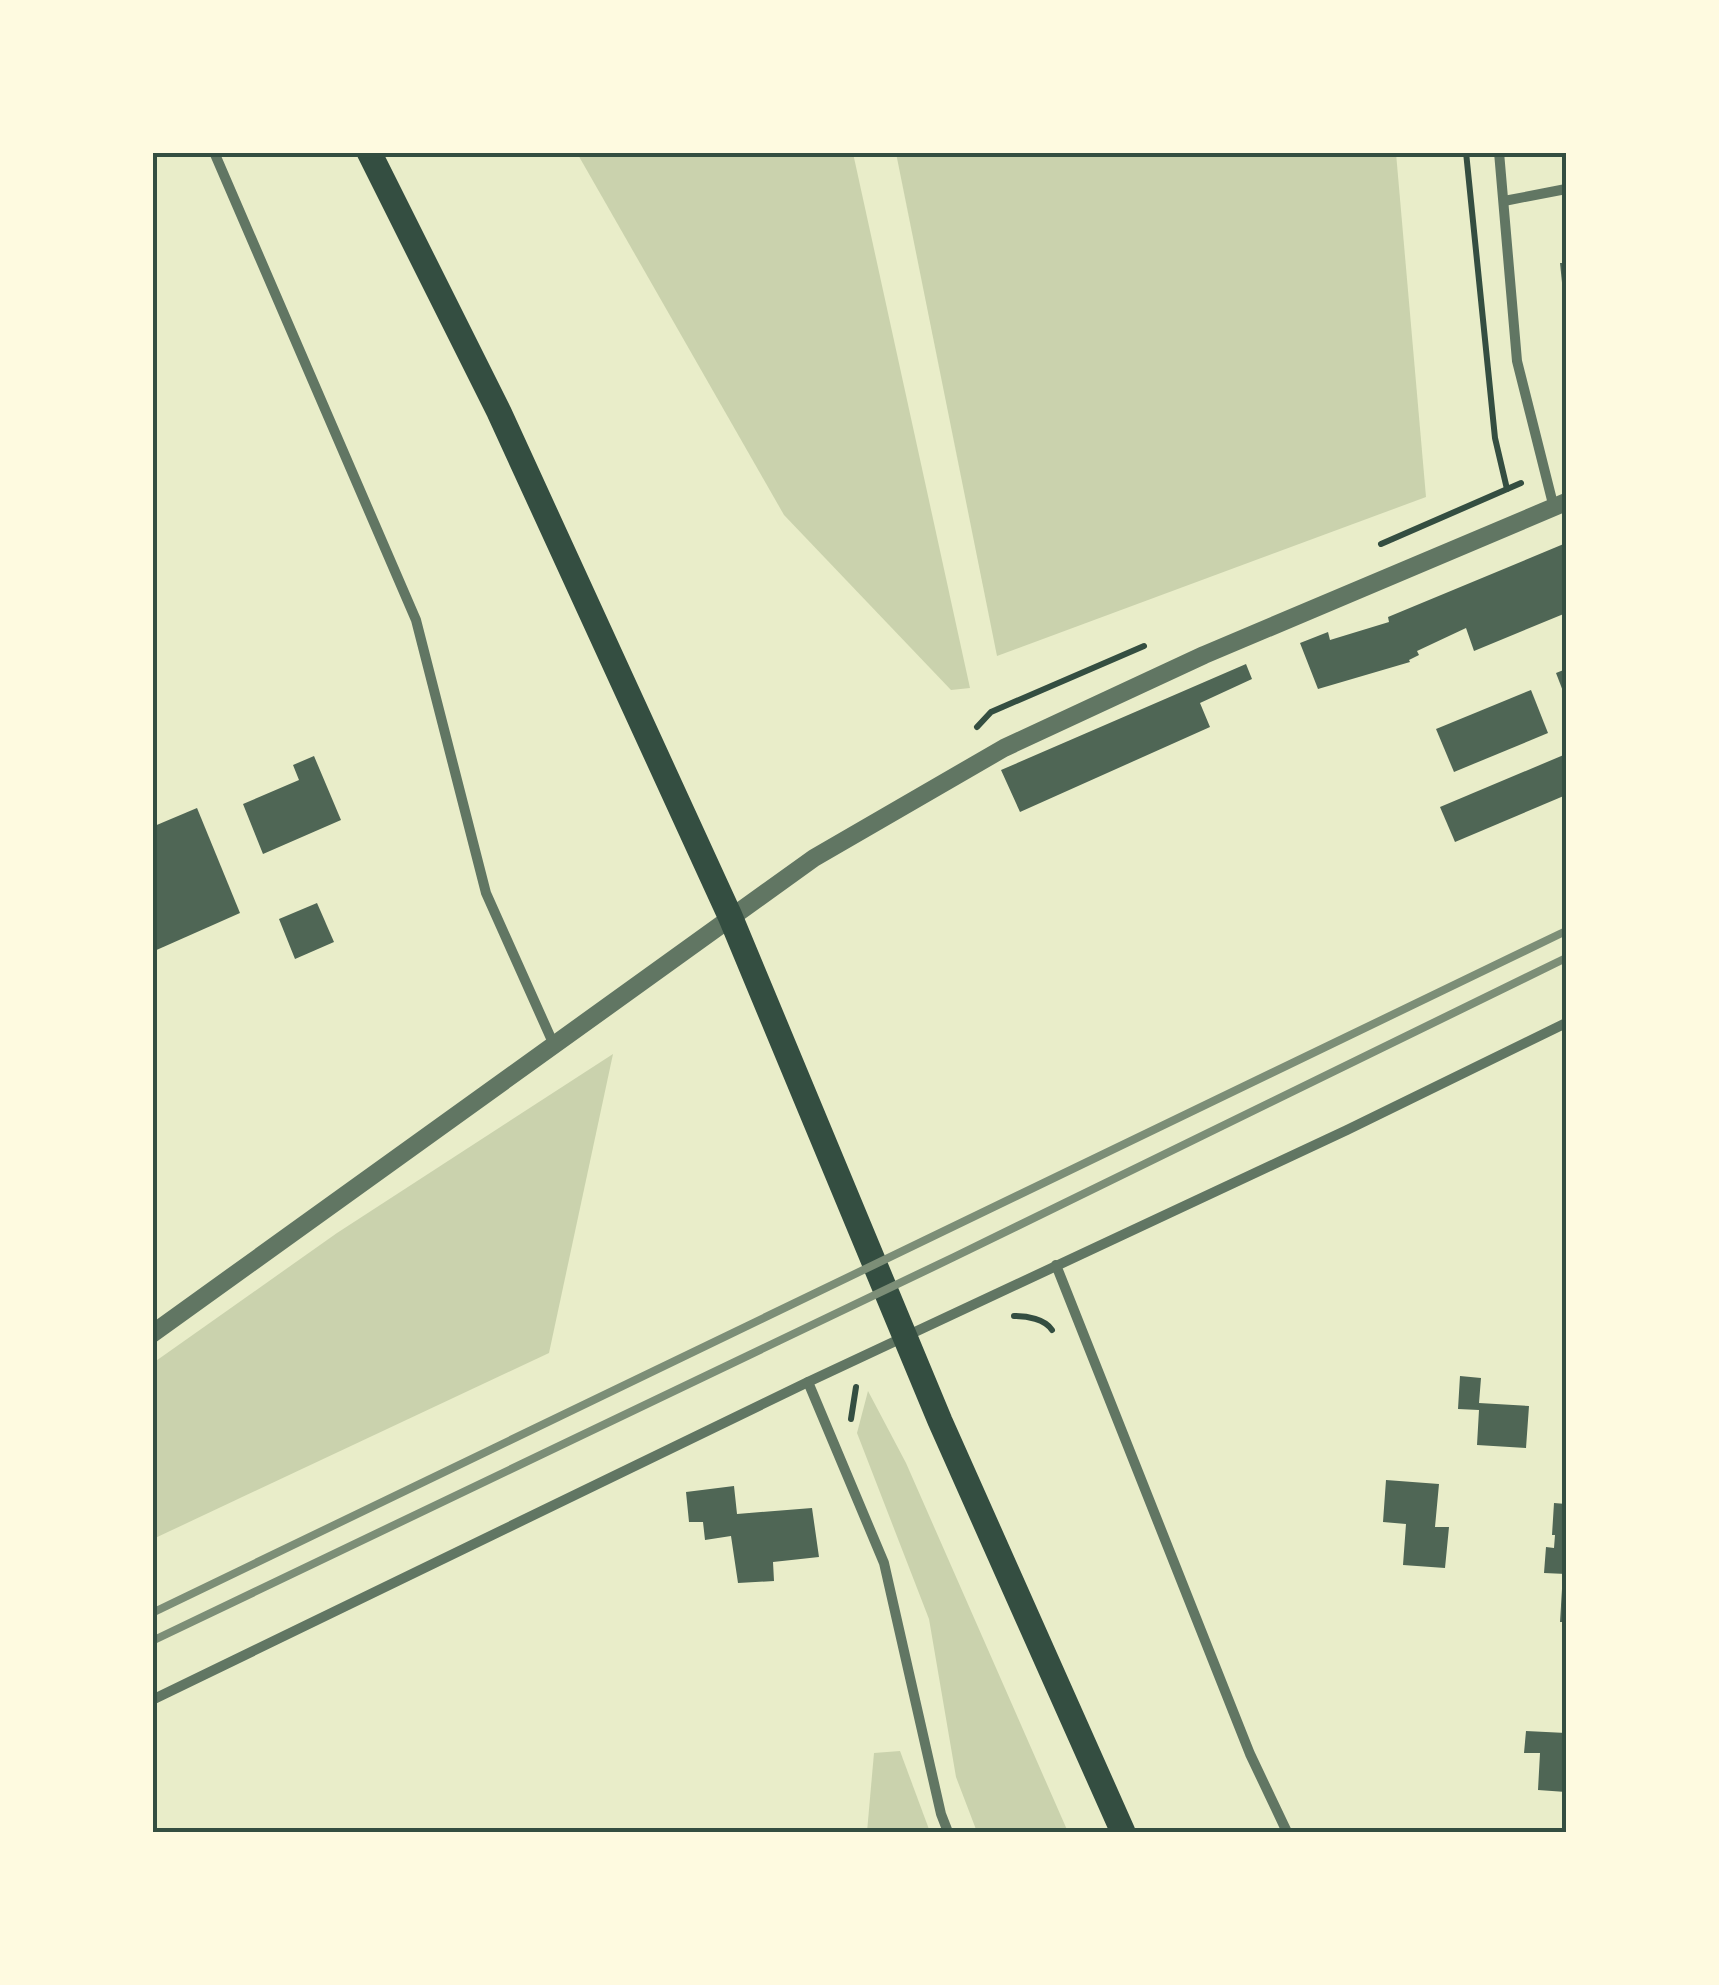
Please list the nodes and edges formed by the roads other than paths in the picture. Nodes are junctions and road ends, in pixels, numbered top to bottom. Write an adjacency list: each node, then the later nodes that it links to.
1 (214, 152): 8 (street)
2 (369, 152): 14 (main road)
3 (1499, 152): 5 (street)
4 (1566, 190): 5 (street)
5 (1504, 201): 6 (street)
6 (1560, 505): 8 (street)
7 (1566, 1023): 9 (street)
8 (554, 1044): 10 (street)
9 (1056, 1265): 11 (street); 15 (street)
10 (152, 1334)
11 (808, 1382): 12 (street); 13 (street)
12 (152, 1700)
13 (948, 1832)
14 (1124, 1832)
15 (1287, 1832)

